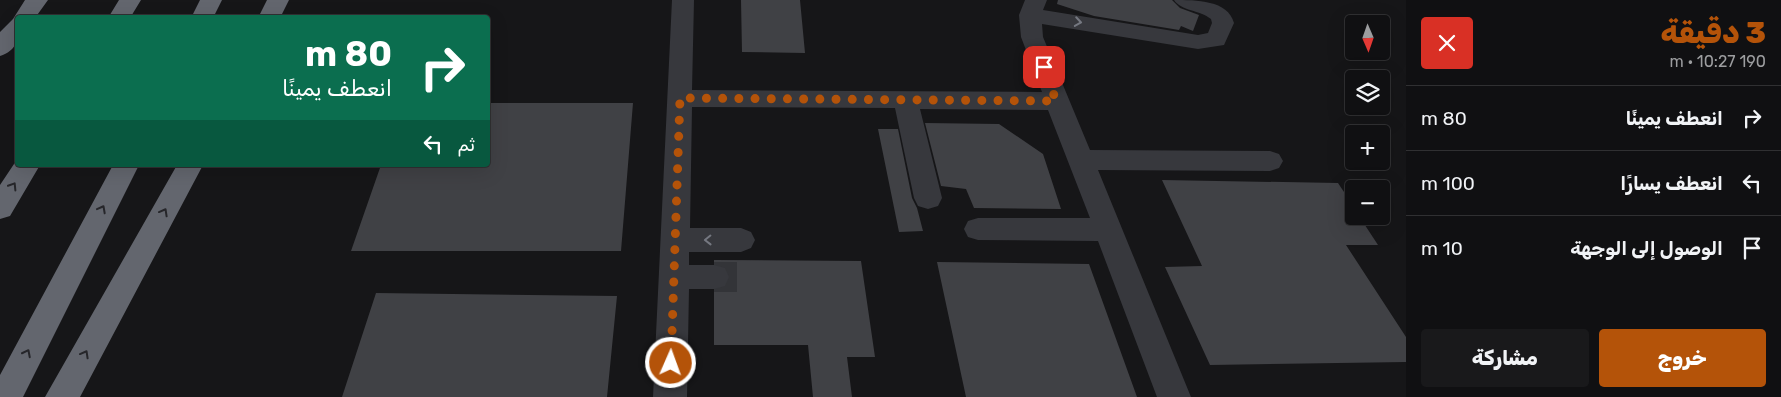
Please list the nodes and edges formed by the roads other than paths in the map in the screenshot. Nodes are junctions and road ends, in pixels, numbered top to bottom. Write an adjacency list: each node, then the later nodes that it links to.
1 (37, 0): 8 (highway)
2 (130, 0): 9 (highway)
3 (212, 0): 10 (highway)
4 (278, 0): 11 (highway)
5 (683, 0): 14 (street)
6 (1185, 0): 7 (street, one-way to 6)
7 (1033, 7): 16 (street)
8 (25, 15)
9 (121, 15)
10 (204, 15)
11 (270, 15)
12 (15, 29): 13 (highway)
13 (0, 48)
14 (680, 98): 15 (street); 26 (street)
15 (905, 99): 16 (street); 22 (street)
16 (1056, 101): 17 (street)
17 (1081, 160): 18 (street); 25 (street)
18 (1270, 161)
19 (26, 167): 23 (highway, one-way to 19)
20 (125, 167): 30 (highway, one-way to 20)
21 (189, 167): 31 (highway, one-way to 21)
22 (928, 198)
23 (0, 208)
24 (975, 223): 25 (street)
25 (1106, 224): 33 (street)
26 (675, 240): 27 (street, one-way to 26); 28 (street)
27 (741, 240)
28 (674, 276): 29 (street); 32 (street)
29 (714, 277)
30 (6, 397)
31 (62, 397)
32 (670, 397)
33 (1174, 397)

